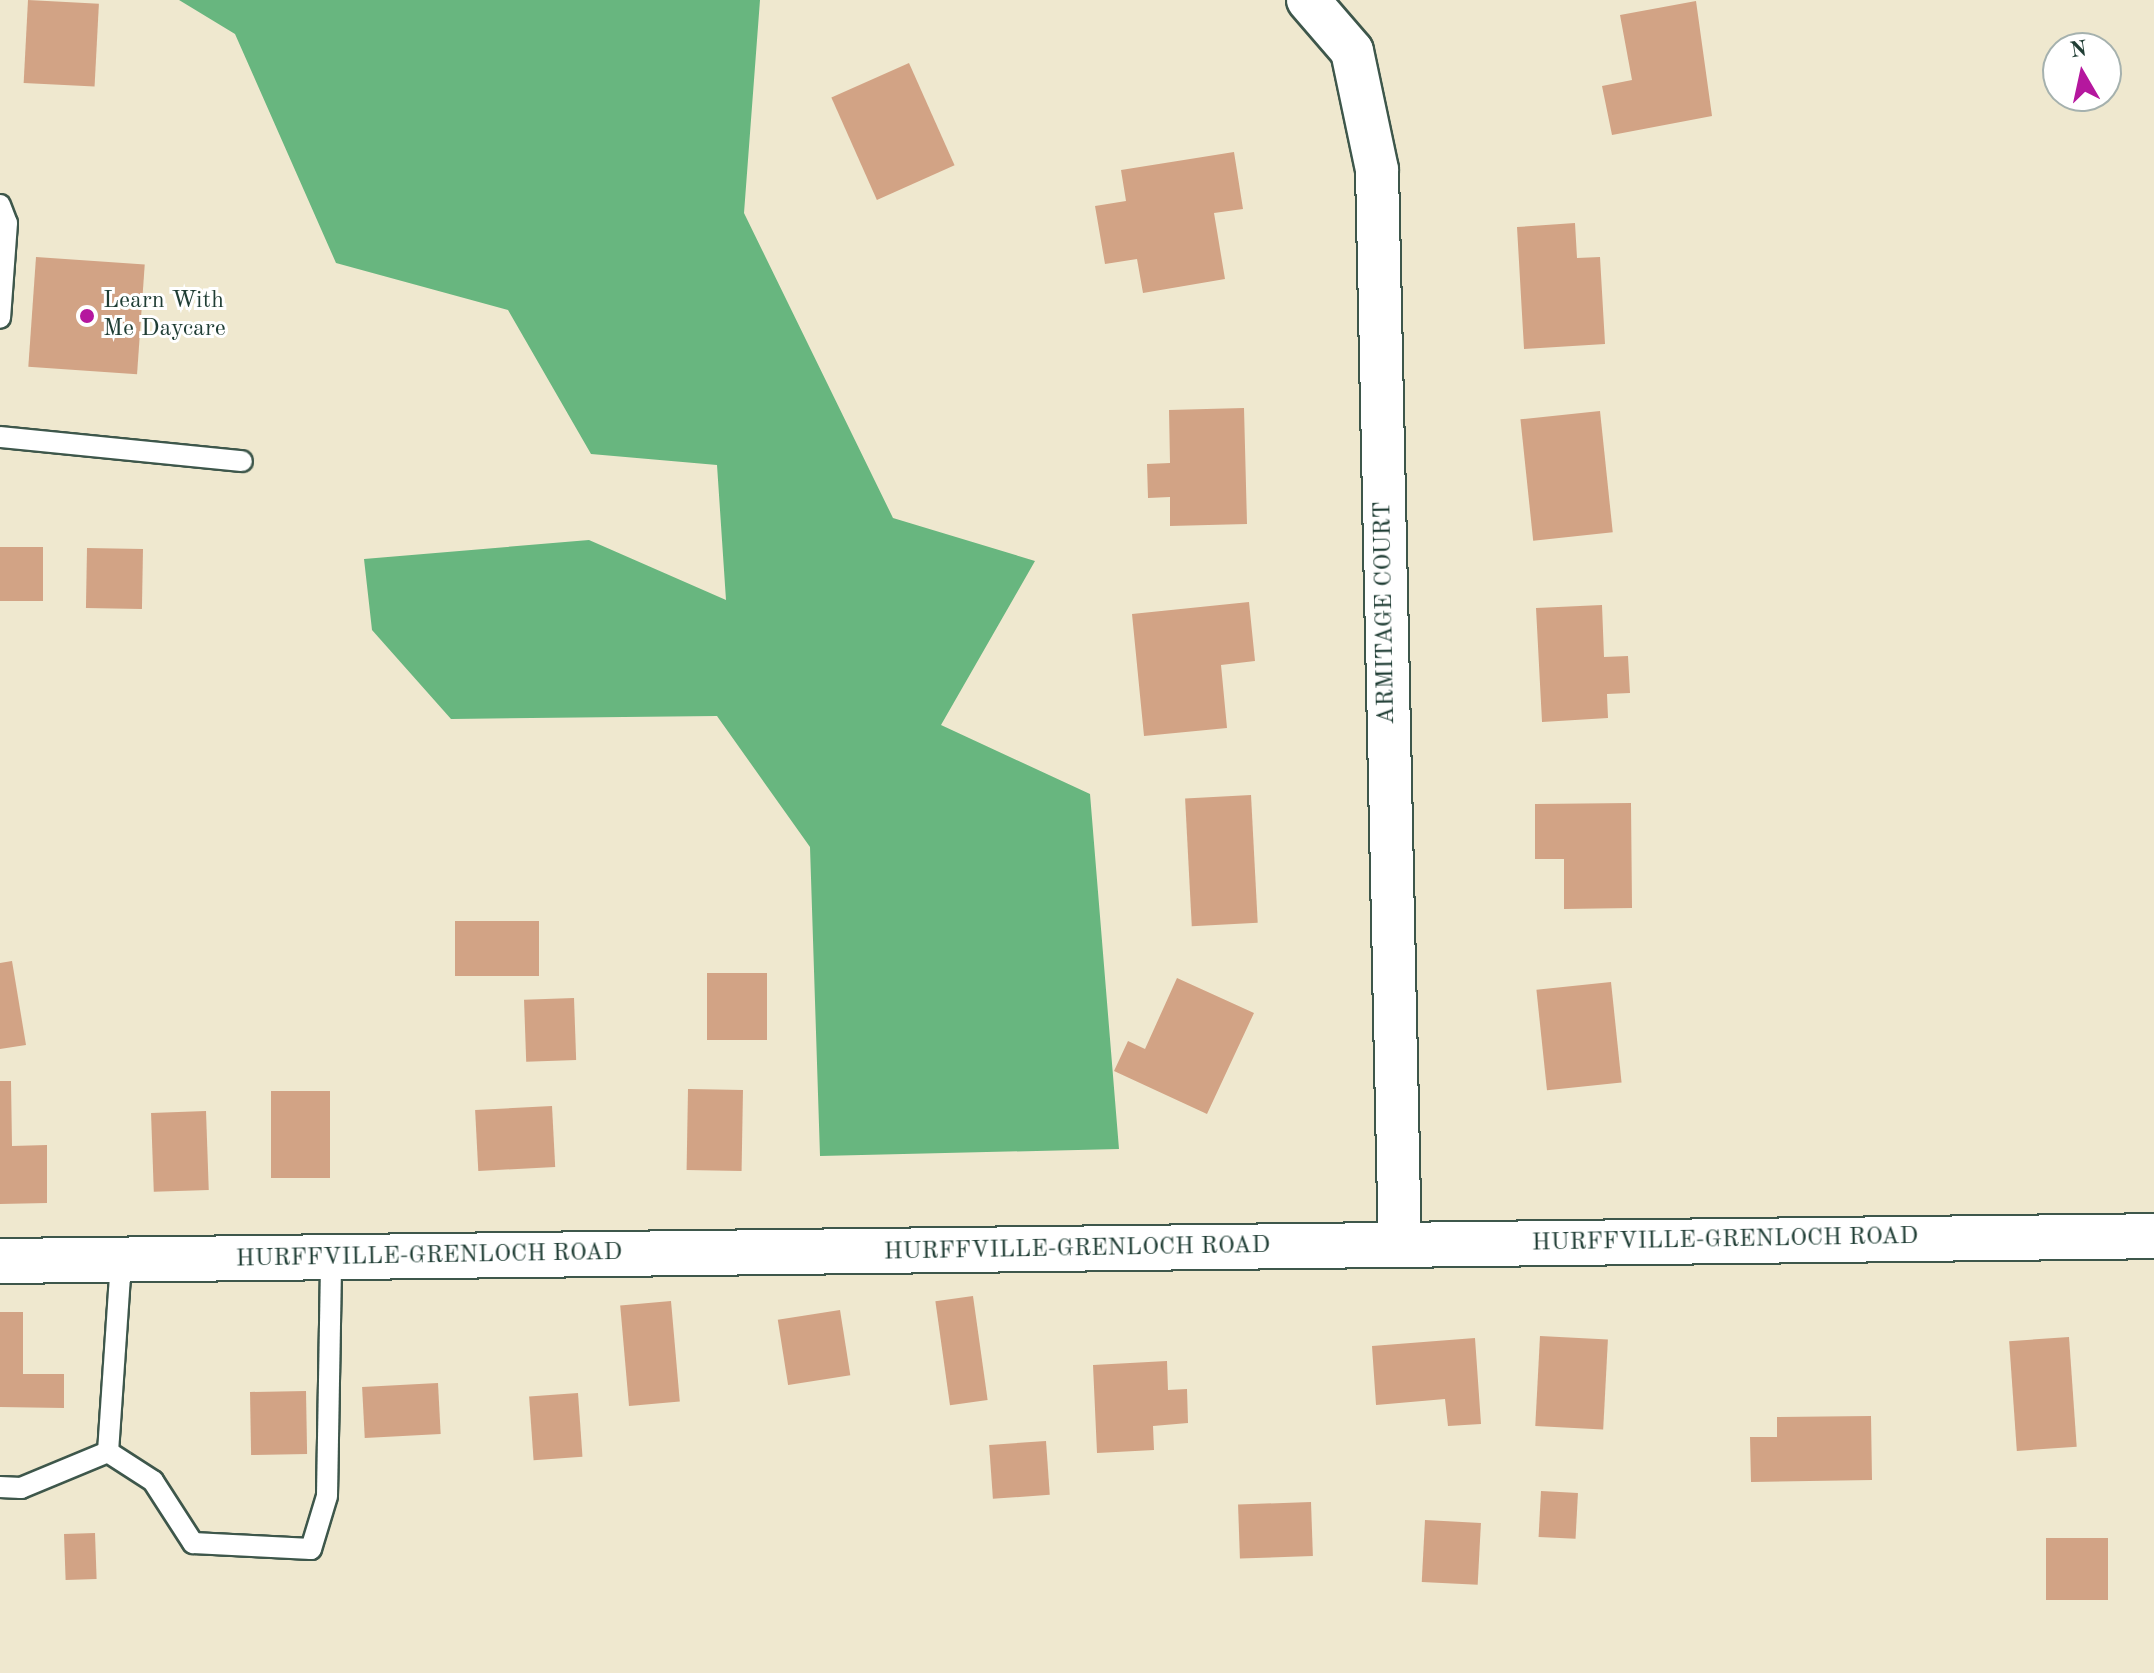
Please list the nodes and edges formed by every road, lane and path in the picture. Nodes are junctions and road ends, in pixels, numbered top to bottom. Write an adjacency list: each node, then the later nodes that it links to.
1 (1308, 0): 7 (street, ARMITAGE COURT)
2 (0, 205): 3 (lane)
3 (0, 318)
4 (0, 437): 5 (lane)
5 (242, 461)
6 (2154, 1236): 7 (main road, HURFFVILLE-GRENLOCH ROAD)
7 (1400, 1246): 8 (main road, HURFFVILLE-GRENLOCH ROAD)
8 (331, 1258): 9 (main road, HURFFVILLE-GRENLOCH ROAD); 11 (lane)
9 (121, 1260): 10 (main road, HURFFVILLE-GRENLOCH ROAD); 11 (lane)
10 (0, 1261)
11 (108, 1452): 12 (lane)
12 (0, 1487)

